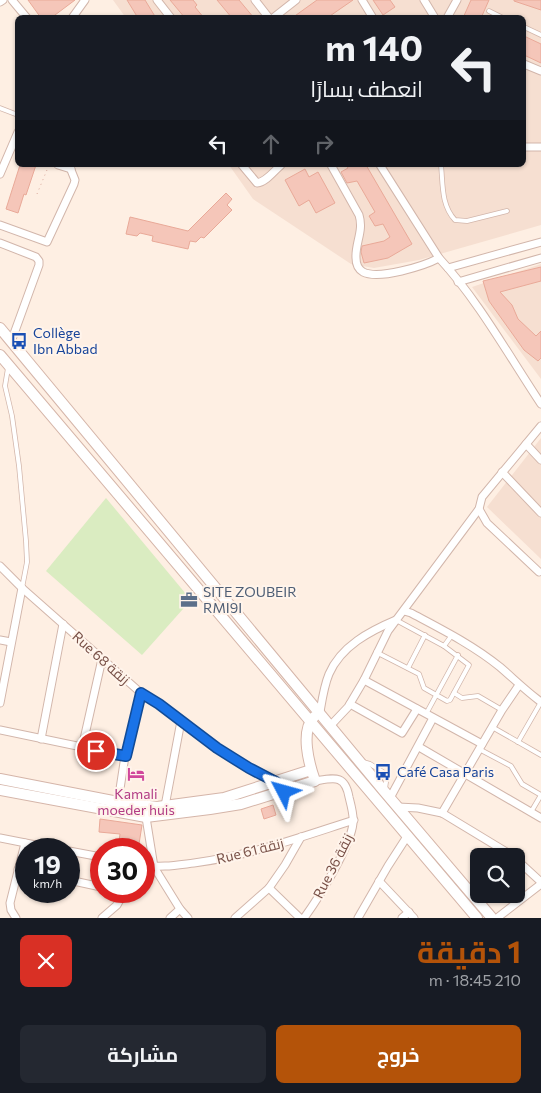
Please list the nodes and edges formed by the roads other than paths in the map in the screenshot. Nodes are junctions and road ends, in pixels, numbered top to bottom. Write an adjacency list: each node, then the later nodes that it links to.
1 (12, 0): 10 (street)
2 (85, 0): 11 (street)
3 (158, 0): 12 (street)
4 (256, 0): 13 (street)
5 (296, 0): 14 (street)
6 (362, 0): 15 (street)
7 (424, 0): 16 (street)
8 (457, 0): 17 (street)
9 (489, 11): 18 (lane)
10 (24, 15)
11 (74, 15)
12 (169, 15)
13 (268, 15)
14 (275, 15)
15 (371, 15)
16 (433, 15)
17 (449, 15)
18 (497, 15)
19 (526, 28): 20 (lane)
20 (541, 35)
21 (526, 65): 22 (street)
22 (541, 71)
23 (0, 108): 24 (lane)
24 (15, 115)
25 (15, 139): 34 (street)
26 (526, 147): 27 (street)
27 (541, 147)
28 (70, 167): 36 (street)
29 (244, 167): 30 (street)
30 (279, 167)
31 (332, 167): 39 (street)
32 (381, 167): 39 (street)
33 (441, 167): 35 (lane)
34 (0, 174)
35 (507, 211)
36 (0, 225)
37 (541, 242): 41 (street)
38 (0, 243): 44 (street)
39 (439, 258): 41 (street)
40 (541, 258): 42 (street)
41 (448, 268): 42 (street)
42 (458, 282): 49 (street)
43 (0, 328): 44 (main road)
44 (11, 342): 81 (main road)
45 (0, 355): 46 (main road)
46 (9, 366): 47 (lane); 83 (main road)
47 (5, 386): 48 (lane); 58 (lane)
48 (0, 392)
49 (540, 401)
50 (541, 426): 51 (street)
51 (526, 444): 52 (street); 53 (street)
52 (541, 460)
53 (502, 472): 54 (street); 55 (street)
54 (479, 509): 57 (street); 59 (street)
55 (541, 513)
56 (0, 566): 58 (street, Rue 68 زنقة)
57 (540, 572)
58 (22, 588): 61 (street, Rue 68 زنقة); 65 (street)
59 (404, 611): 60 (street); 63 (street)
60 (396, 620): 62 (lane); 67 (street); 81 (street)
61 (64, 624): 69 (street, Rue 68 زنقة); 88 (street)
62 (425, 635): 66 (lane); 70 (lane)
63 (452, 635): 66 (lane); 72 (street)
64 (0, 640): 65 (street)
65 (11, 642): 76 (street)
66 (444, 646): 68 (lane)
67 (376, 652): 70 (lane); 71 (street)
68 (458, 655): 74 (lane); 75 (lane)
69 (102, 659): 73 (street, Rue 68 زنقة); 92 (street)
70 (408, 668): 75 (lane)
71 (364, 680): 78 (street); 79 (street)
72 (519, 685): 77 (street); 80 (street)
73 (141, 693): 84 (street, Rue 68 زنقة); 94 (street)
74 (454, 694): 75 (lane); 80 (lane)
75 (435, 695): 82 (lane)
76 (0, 702)
77 (541, 702): 89 (lane)
78 (350, 704): 79 (street); 85 (street)
79 (417, 709): 82 (street)
80 (502, 710): 86 (street)
81 (320, 712): 83 (main road); 85 (main road)
82 (429, 716): 90 (street); 91 (street)
83 (311, 720): 95 (main road); 113 (main road)
84 (181, 721): 99 (street, Rue 68 زنقة); 106 (street)
85 (331, 725): 102 (main road)
86 (492, 727): 89 (lane); 90 (street)
87 (0, 730): 88 (street)
88 (41, 740): 92 (street)
89 (518, 742): 93 (lane)
90 (481, 746): 96 (street); 103 (lane)
91 (419, 747): 96 (street); 102 (street)
92 (82, 748): 94 (street)
93 (541, 755)
94 (126, 756): 104 (street)
95 (311, 770): 98 (main road); 99 (main road)
96 (465, 774): 108 (street); 109 (street)
97 (0, 779): 104 (main road)
98 (315, 781): 101 (main road); 112 (street, Rue 36 زنقة)
99 (276, 782): 101 (street, Rue 68 زنقة); 106 (main road)
100 (0, 790): 110 (main road)
101 (284, 792): 110 (main road)
102 (387, 795): 107 (main road)
103 (541, 795): 109 (lane)
104 (118, 802): 105 (main road)
105 (144, 805): 106 (main road); 110 (street)
106 (165, 806)
107 (398, 807): 108 (street); 138 (main road)
108 (442, 813): 118 (street)
109 (531, 813): 111 (street)
110 (146, 817): 116 (street)
111 (541, 818)
112 (354, 820): 114 (street, Rue 61 زنقة); 134 (street, Rue 36 زنقة)
113 (408, 836): 122 (street); 137 (main road)
114 (301, 837): 119 (street, Rue 61 زنقة); 125 (street)
115 (0, 838): 117 (street)
116 (149, 838)
117 (15, 841)
118 (500, 848)
119 (155, 867)
120 (525, 868): 124 (street)
121 (155, 869): 127 (street)
122 (380, 881): 128 (street); 135 (street)
123 (15, 882): 129 (street)
124 (541, 883): 139 (street)
125 (269, 888): 133 (street); 134 (street)
126 (118, 903): 130 (street)
127 (180, 909): 131 (street); 132 (street)
128 (411, 915): 136 (street)
129 (16, 918)
130 (102, 918)
131 (170, 918)
132 (188, 918)
133 (235, 918)
134 (302, 918)
135 (358, 918)
136 (402, 918)
137 (477, 918)
138 (492, 918)
139 (497, 918)

